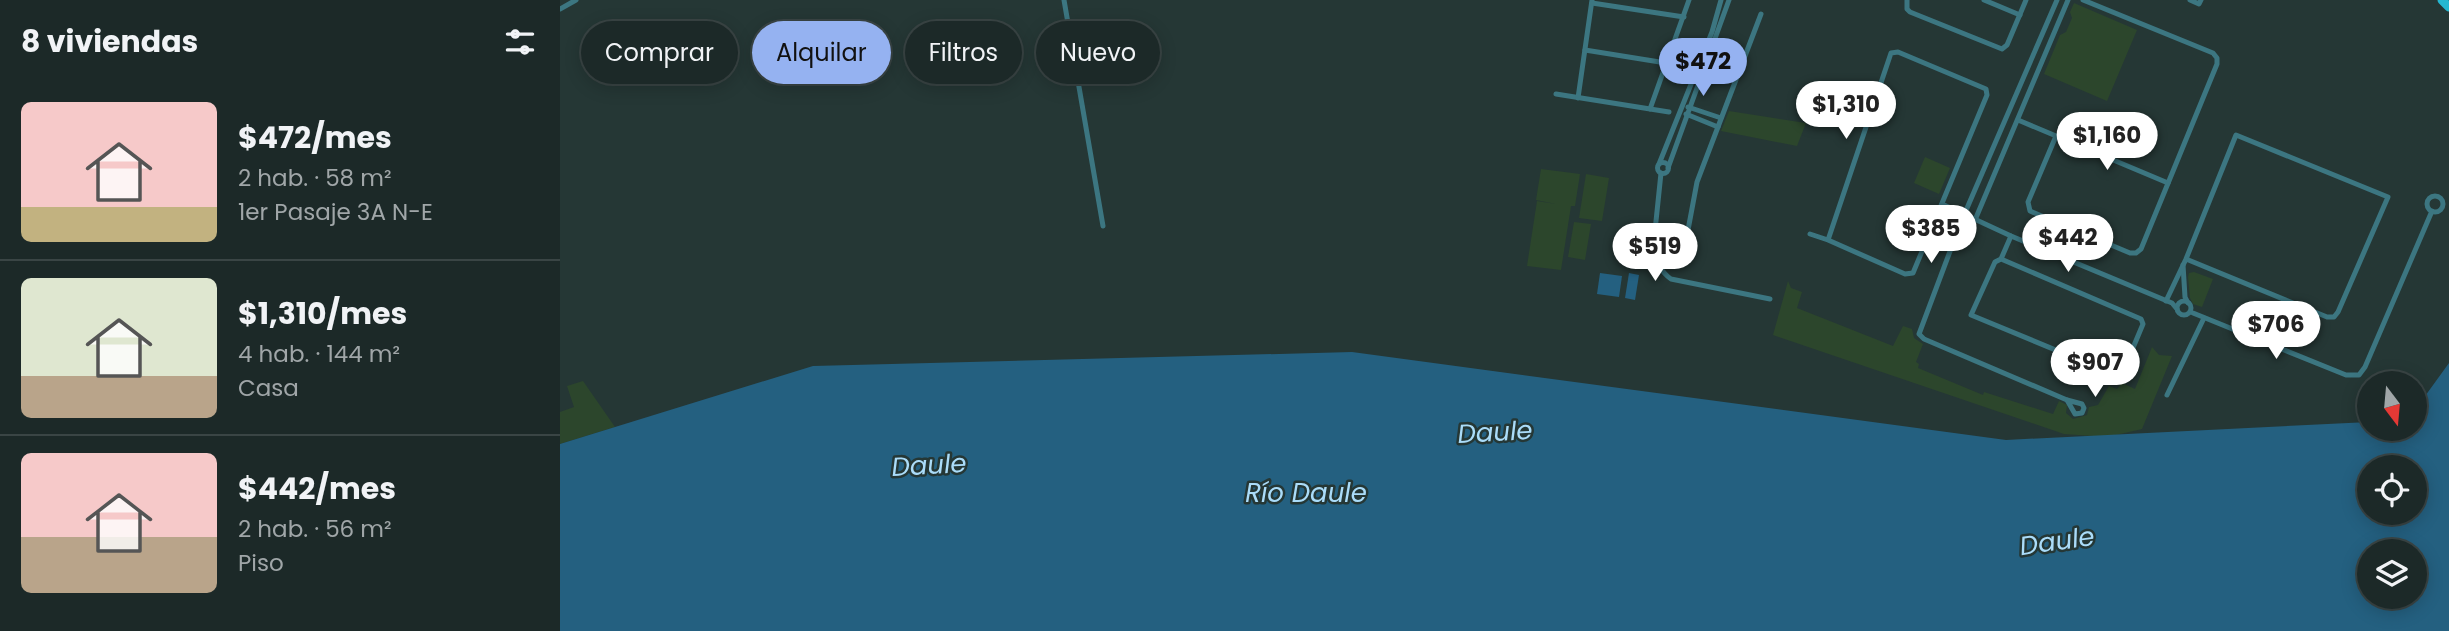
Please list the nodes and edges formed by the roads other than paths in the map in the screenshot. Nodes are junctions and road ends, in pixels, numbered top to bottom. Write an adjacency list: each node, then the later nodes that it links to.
1 (576, 0): 17 (street)
2 (1064, 0): 44 (street)
3 (1689, 0): 20 (street)
4 (1721, 0): 26 (street)
5 (1729, 0): 25 (street)
6 (1907, 0): 19 (street)
7 (1984, 0): 19 (street)
8 (2026, 0): 19 (street)
9 (2057, 0): 41 (street)
10 (2068, 0): 31 (street)
11 (2083, 0): 37 (street)
12 (2190, 0): 13 (street)
13 (2201, 0)
14 (2442, 0): 16 (main road)
15 (1592, 2): 20 (street); 21 (street)
16 (2449, 7)
17 (560, 9)
18 (1760, 14): 30 (street)
19 (2020, 15)
20 (1684, 17): 22 (street)
21 (1585, 50): 22 (street); 24 (street)
22 (1666, 63): 27 (street)
23 (1556, 94): 24 (street)
24 (1578, 98): 27 (street)
25 (1691, 107): 26 (street); 29 (street); 30 (street)
26 (1682, 108): 29 (street); 34 (street)
27 (1650, 109): 28 (street)
28 (1668, 112)
29 (1688, 116): 32 (street); 35 (street)
30 (1721, 118): 32 (street)
31 (2018, 120): 33 (street); 42 (street)
32 (1718, 127): 45 (street)
33 (2056, 136): 37 (street); 37 (street)
34 (1659, 164): 35 (street); 36 (street)
35 (1668, 168): 36 (street)
36 (1661, 173): 51 (street)
37 (2168, 183)
38 (1942, 204): 40 (street); 41 (street); 48 (street)
39 (2432, 211): 56 (street)
40 (1938, 212): 43 (street); 48 (street)
41 (1965, 215): 42 (street); 43 (street)
42 (1975, 220): 43 (street); 47 (street)
43 (1961, 222): 58 (street)
44 (1103, 226)
45 (1688, 230)
46 (1810, 234): 48 (street)
47 (2011, 236): 49 (street); 52 (street)
48 (1828, 240)
49 (2001, 259): 49 (street)
50 (2184, 262): 50 (street); 52 (street); 55 (street)
51 (1770, 299)
52 (2169, 302): 53 (street); 54 (street)
53 (2181, 302): 54 (street); 55 (street)
54 (2177, 309): 55 (street)
55 (2190, 310): 56 (street)
56 (2204, 318): 57 (street)
57 (2167, 395)
58 (2067, 400)

